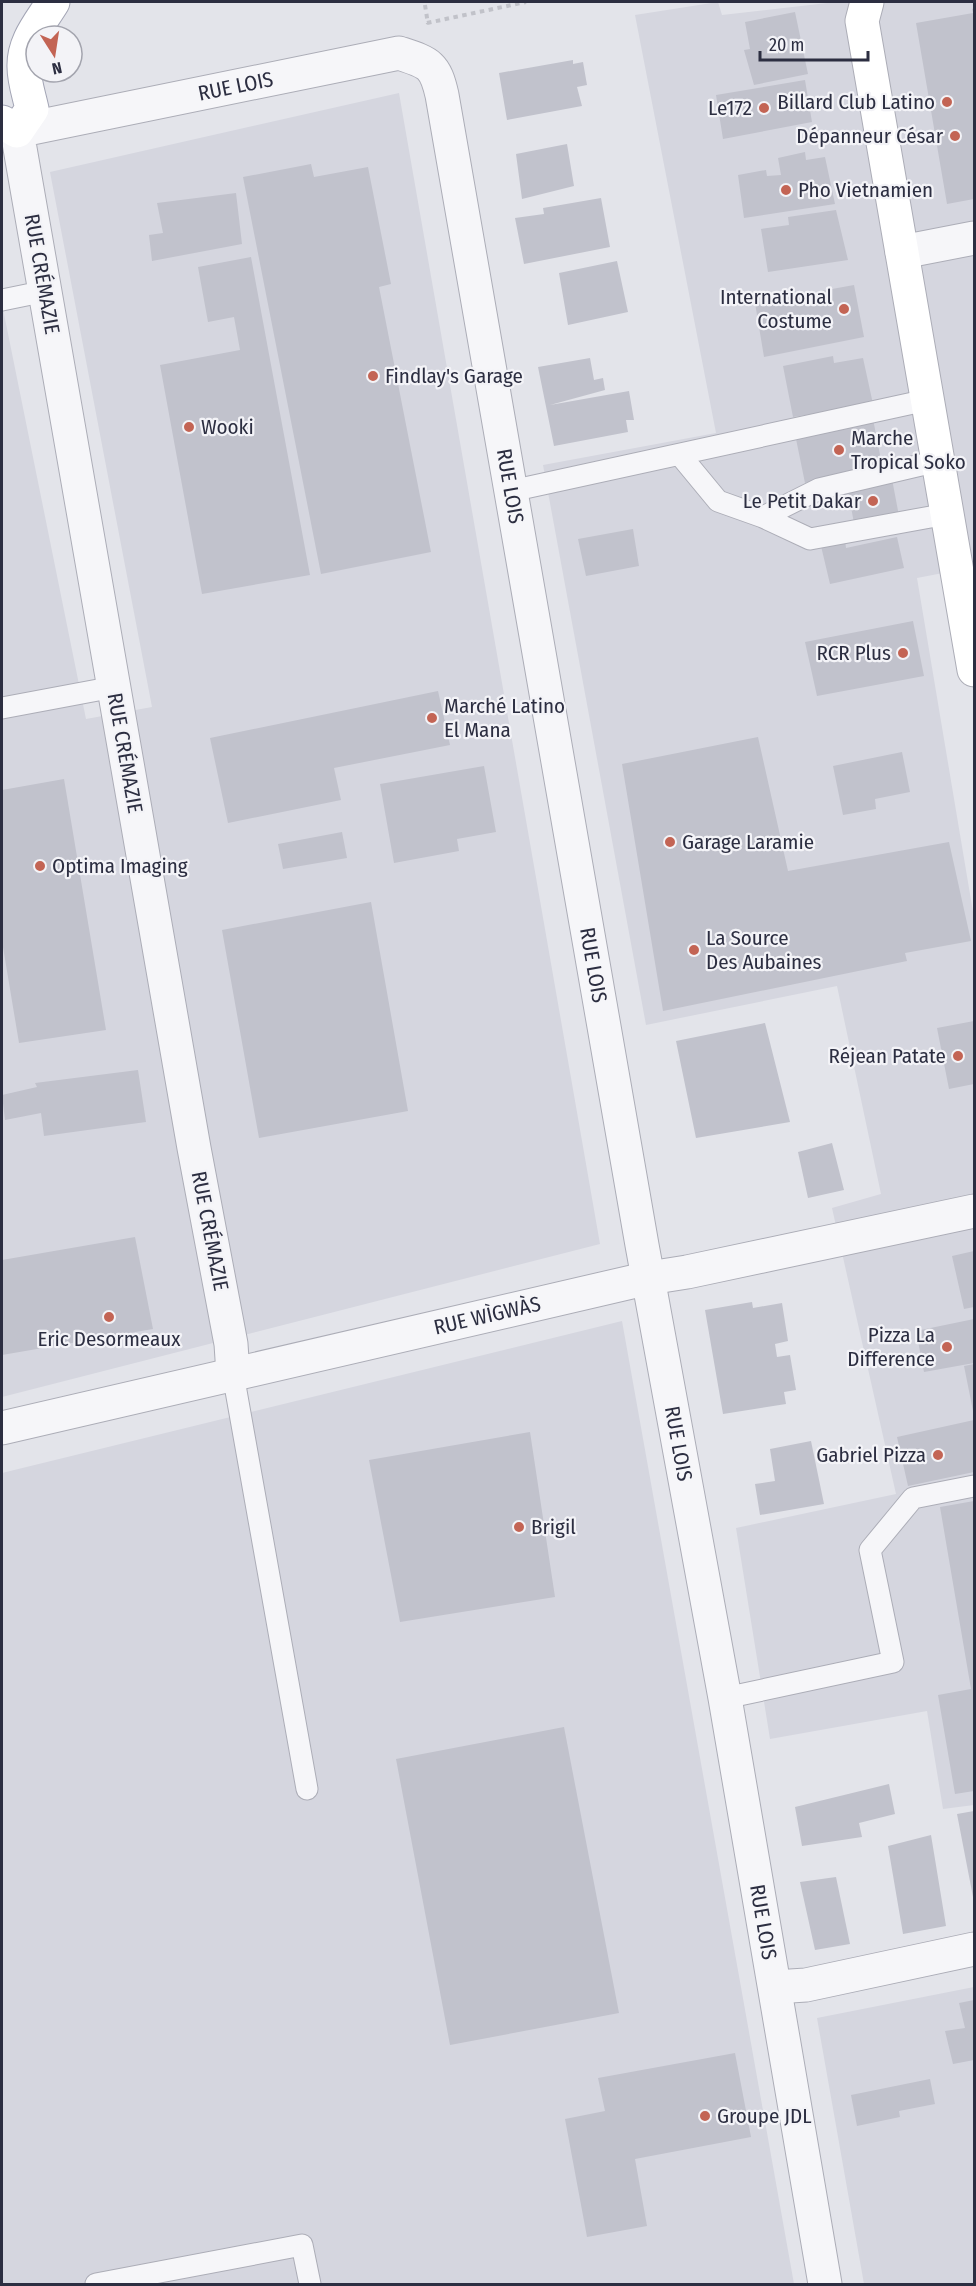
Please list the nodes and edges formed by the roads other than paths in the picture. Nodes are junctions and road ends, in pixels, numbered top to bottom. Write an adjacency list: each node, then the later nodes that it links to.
1 (52, 2): 3 (main road)
2 (859, 8): 5 (main road)
3 (9, 127): 6 (street, RUE CRÉMAZIE); 11 (street, RUE LOIS)
4 (975, 238): 5 (street)
5 (902, 252): 8 (main road)
6 (45, 291): 7 (lane); 15 (street, RUE CRÉMAZIE)
7 (2, 300)
8 (927, 400): 9 (lane); 10 (main road)
9 (680, 455): 11 (lane); 13 (lane)
10 (938, 461): 12 (main road); 13 (lane)
11 (511, 491): 18 (street, RUE LOIS)
12 (947, 514): 13 (lane); 14 (main road)
13 (763, 517)
14 (975, 670)
15 (114, 687): 16 (lane); 19 (street, RUE CRÉMAZIE)
16 (2, 708)
17 (975, 1211): 18 (street, RUE WÌGWÀS)
18 (650, 1278): 19 (street, RUE WÌGWÀS); 22 (street, RUE LOIS)
19 (233, 1374): 20 (street, RUE WÌGWÀS); 23 (lane)
20 (2, 1428)
21 (975, 1486): 22 (lane)
22 (725, 1698): 25 (street, RUE LOIS)
23 (307, 1790)
24 (975, 1949): 25 (street)
25 (775, 1988): 28 (street, RUE LOIS)
26 (96, 2284): 27 (lane)
27 (310, 2284)
28 (825, 2284)

